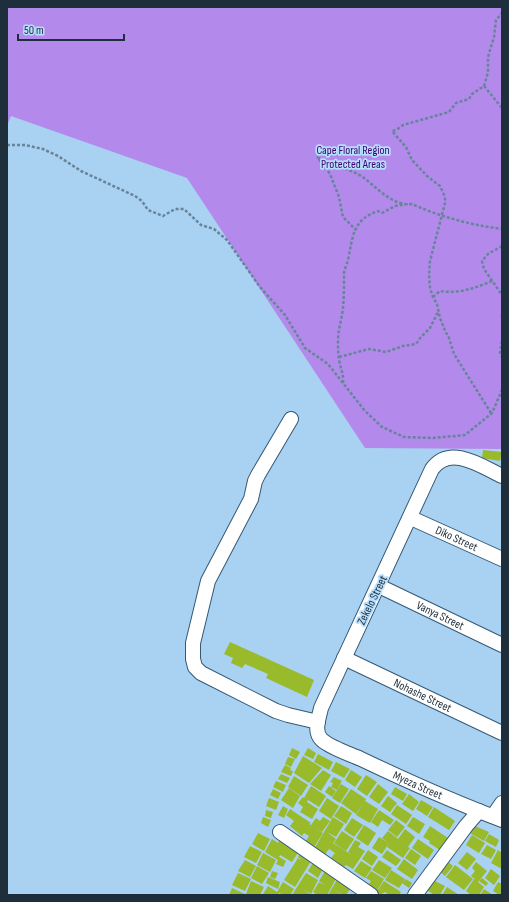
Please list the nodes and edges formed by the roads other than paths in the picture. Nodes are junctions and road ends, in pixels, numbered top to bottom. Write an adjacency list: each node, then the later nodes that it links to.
1 (291, 419): 8 (street)
2 (502, 476): 3 (street, Zekelo Street)
3 (411, 518): 4 (street, Diko Street); 5 (street, Zekelo Street)
4 (502, 559)
5 (379, 586): 6 (street, Vanya Street); 7 (street, Zekelo Street)
6 (502, 645)
7 (344, 658): 8 (street, Zekelo Street); 9 (street, Nohashe Street)
8 (318, 722): 11 (street, Myeza Street)
9 (502, 733)
10 (502, 803): 12 (street)
11 (479, 811): 12 (street, Myeza Street); 15 (street)
12 (498, 818)
13 (280, 832): 14 (street)
14 (371, 895)
15 (415, 895)

